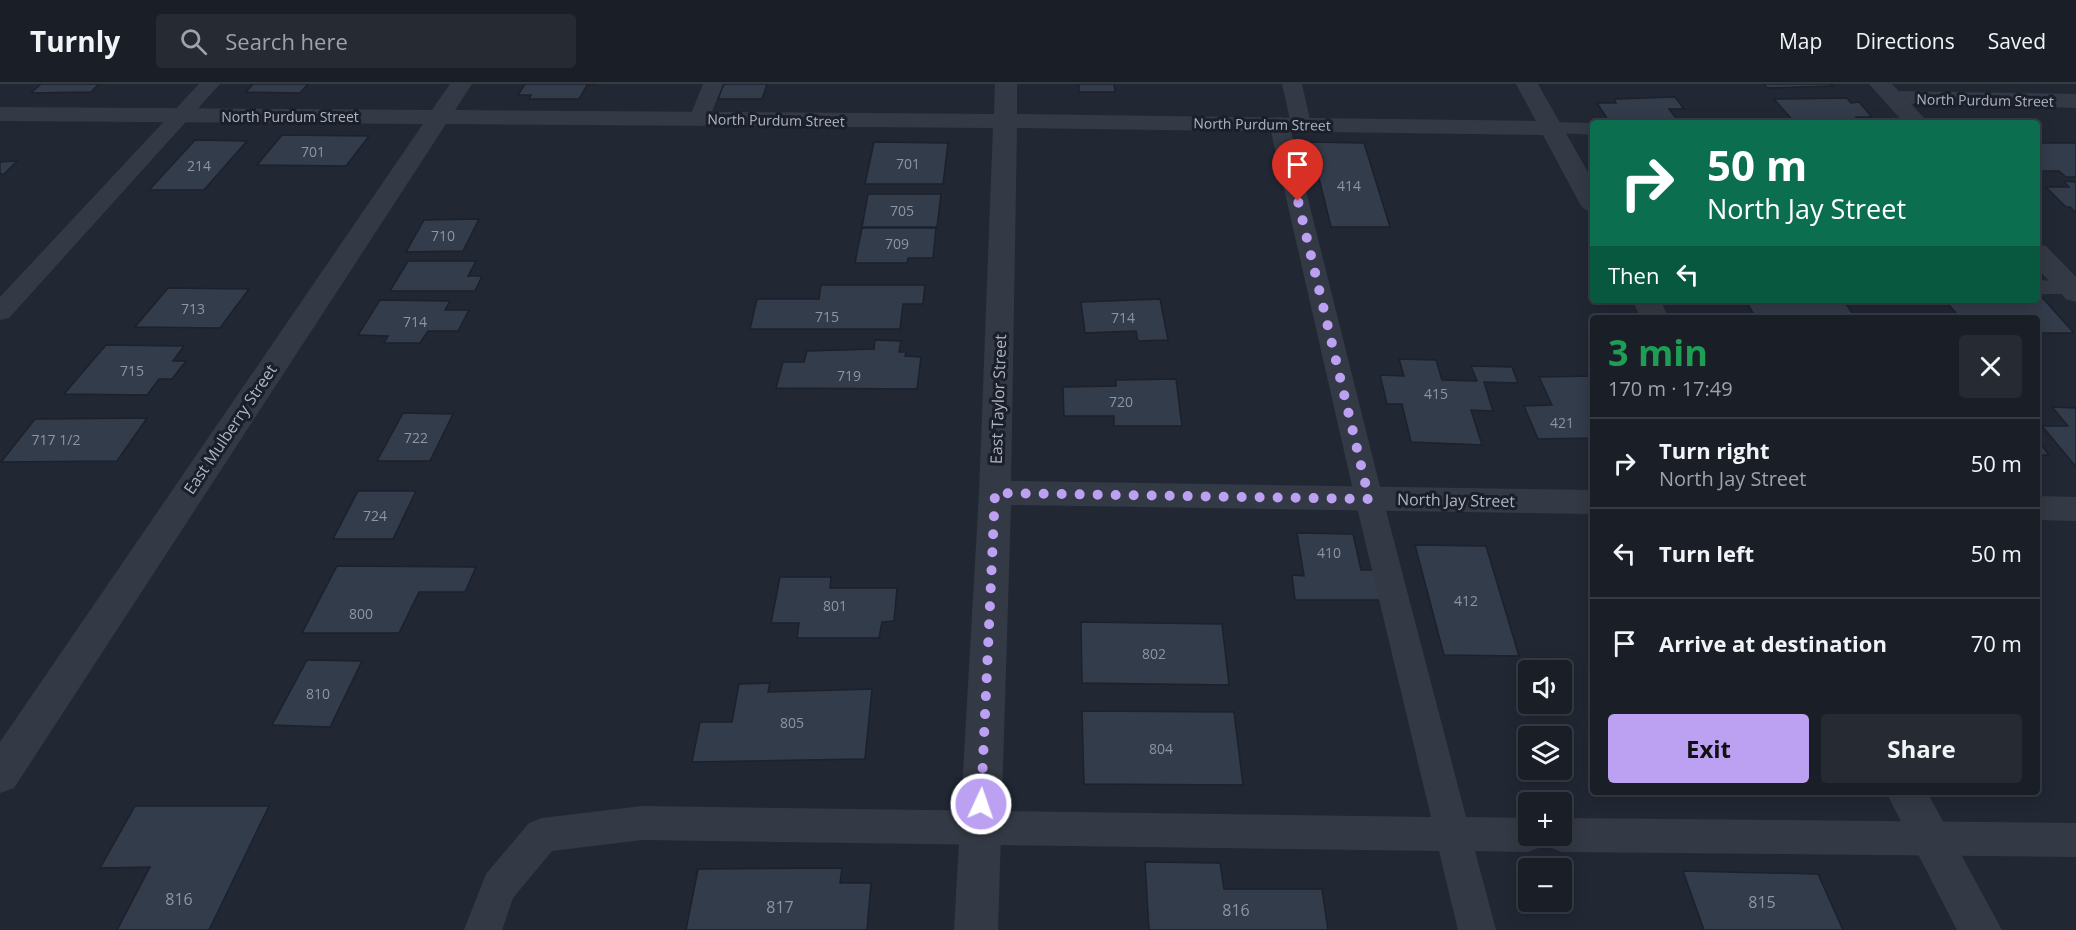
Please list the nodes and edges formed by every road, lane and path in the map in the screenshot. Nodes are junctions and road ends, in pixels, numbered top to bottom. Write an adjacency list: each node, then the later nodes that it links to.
1 (210, 84): 10 (lane)
2 (460, 84): 11 (street, East Mulberry Street)
3 (713, 84): 12 (lane)
4 (1006, 84): 14 (street, East Taylor Street)
5 (1292, 84): 15 (lane)
6 (1527, 84): 16 (street)
7 (1887, 91): 8 (street, North Purdum Street); 13 (street)
8 (2076, 101)
9 (0, 114): 10 (street, North Purdum Street)
10 (182, 115): 11 (street, North Purdum Street); 22 (lane)
11 (438, 117): 12 (street, North Purdum Street); 28 (street, East Mulberry Street)
12 (699, 119): 14 (street, North Purdum Street)
13 (1914, 120)
14 (1006, 122): 15 (street, North Purdum Street); 23 (street, East Taylor Street)
15 (1290, 124): 16 (street, North Purdum Street); 24 (lane)
16 (1551, 128): 17 (lane); 18 (street)
17 (1590, 129)
18 (1590, 199)
19 (2040, 255): 21 (street)
20 (2040, 287): 21 (lane)
21 (2073, 291)
22 (0, 312)
23 (995, 493): 24 (street, North Jay Street); 30 (street, East Taylor Street)
24 (1369, 499): 25 (street, North Jay Street); 31 (lane)
25 (1590, 502)
26 (2040, 508): 27 (street)
27 (2076, 509)
28 (0, 775)
29 (1908, 795): 34 (street)
30 (980, 828): 31 (lane); 36 (lane); 37 (street, East Taylor Street)
31 (1455, 834): 32 (lane); 38 (lane)
32 (1518, 835)
33 (1572, 836): 34 (lane)
34 (1932, 840): 35 (lane); 39 (street)
35 (2076, 840)
36 (483, 930)
37 (976, 930)
38 (1477, 930)
39 (1980, 930)

